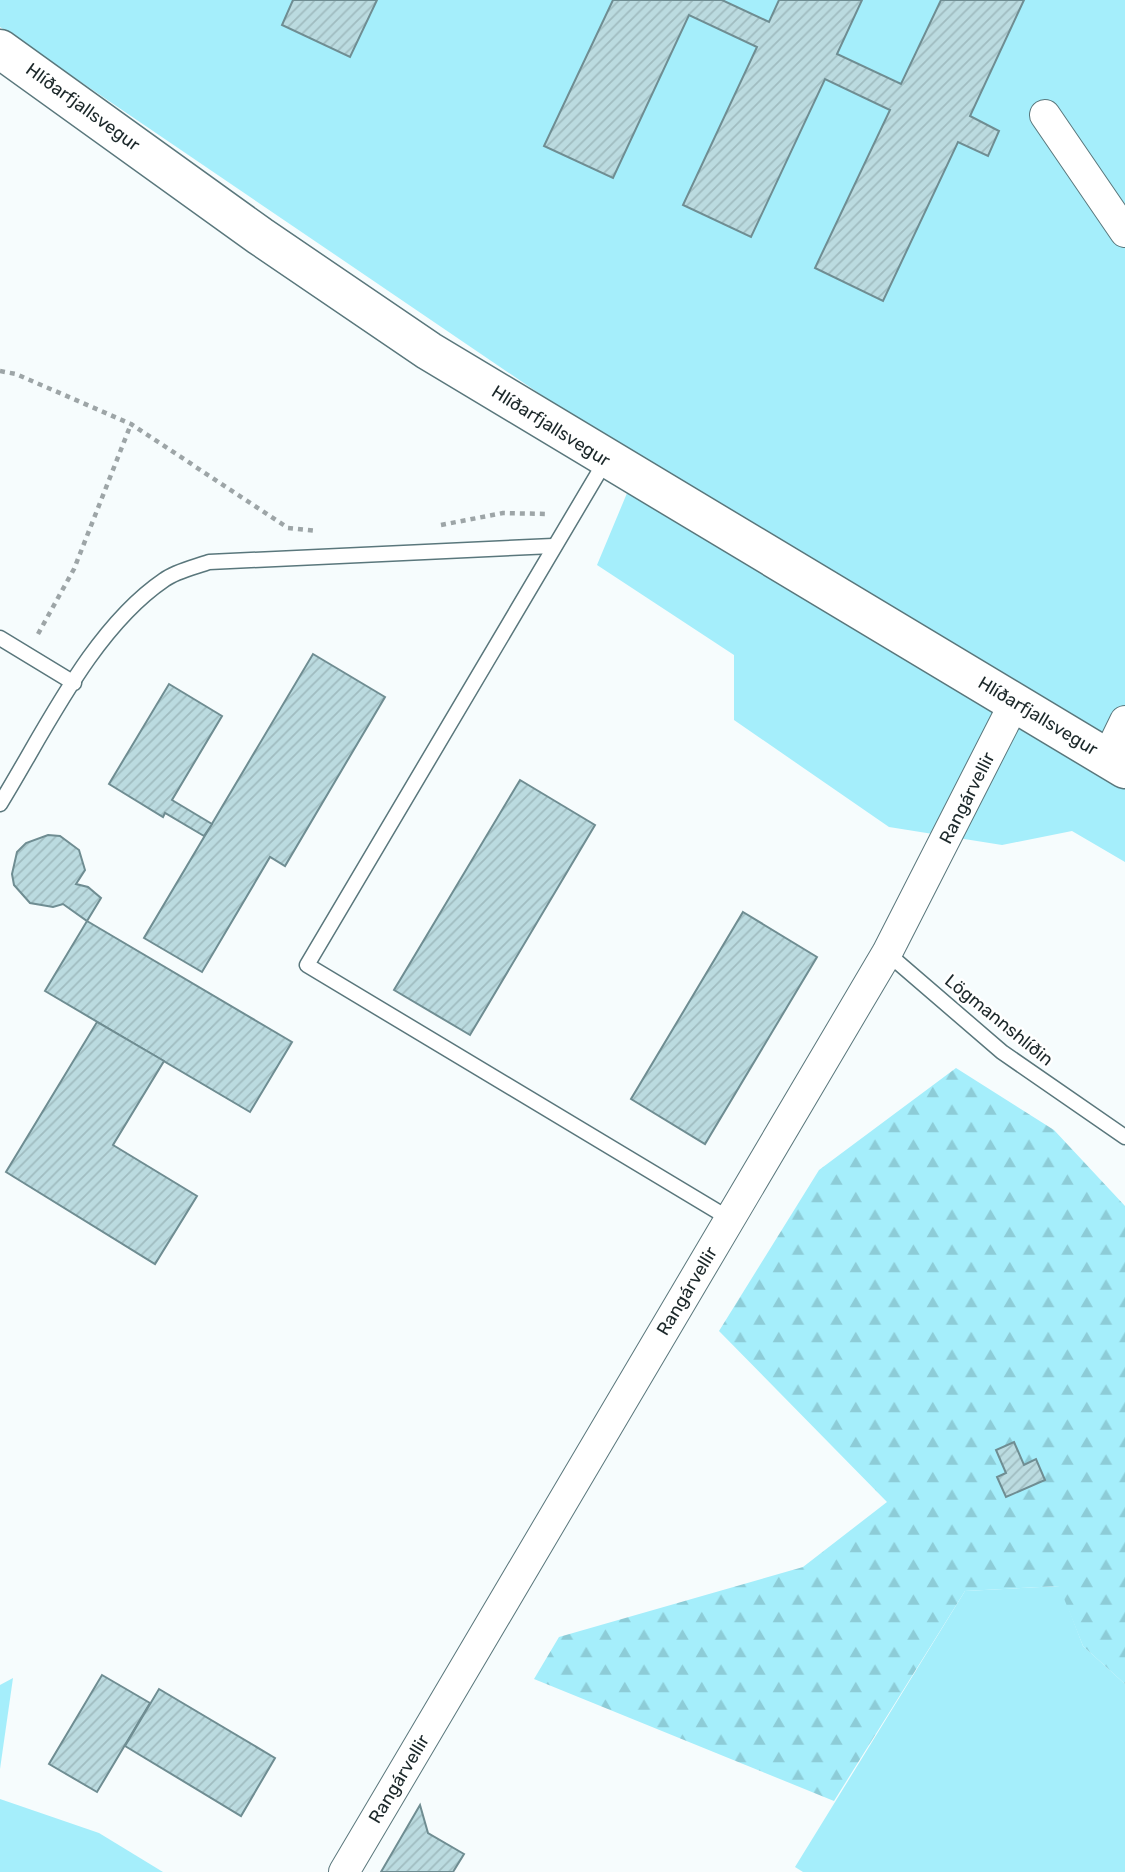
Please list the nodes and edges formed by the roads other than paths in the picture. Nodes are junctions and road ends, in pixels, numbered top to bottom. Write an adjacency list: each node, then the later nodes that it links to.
1 (0, 49): 4 (main road, Hlíðarfjallsvegur)
2 (1045, 114): 3 (street)
3 (1125, 232)
4 (606, 460): 5 (lane); 8 (main road, Hlíðarfjallsvegur)
5 (553, 547): 7 (lane); 14 (lane)
6 (0, 638): 7 (lane)
7 (74, 683): 11 (lane)
8 (1015, 702): 10 (main road, Hlíðarfjallsvegur); 12 (street, Rangárvellir)
9 (1125, 721): 10 (street)
10 (1116, 763)
11 (0, 804)
12 (887, 953): 13 (lane, Lögmannshlíðin); 14 (street, Rangárvellir)
13 (1125, 1137)
14 (730, 1220): 15 (street, Rangárvellir)
15 (344, 1872)

